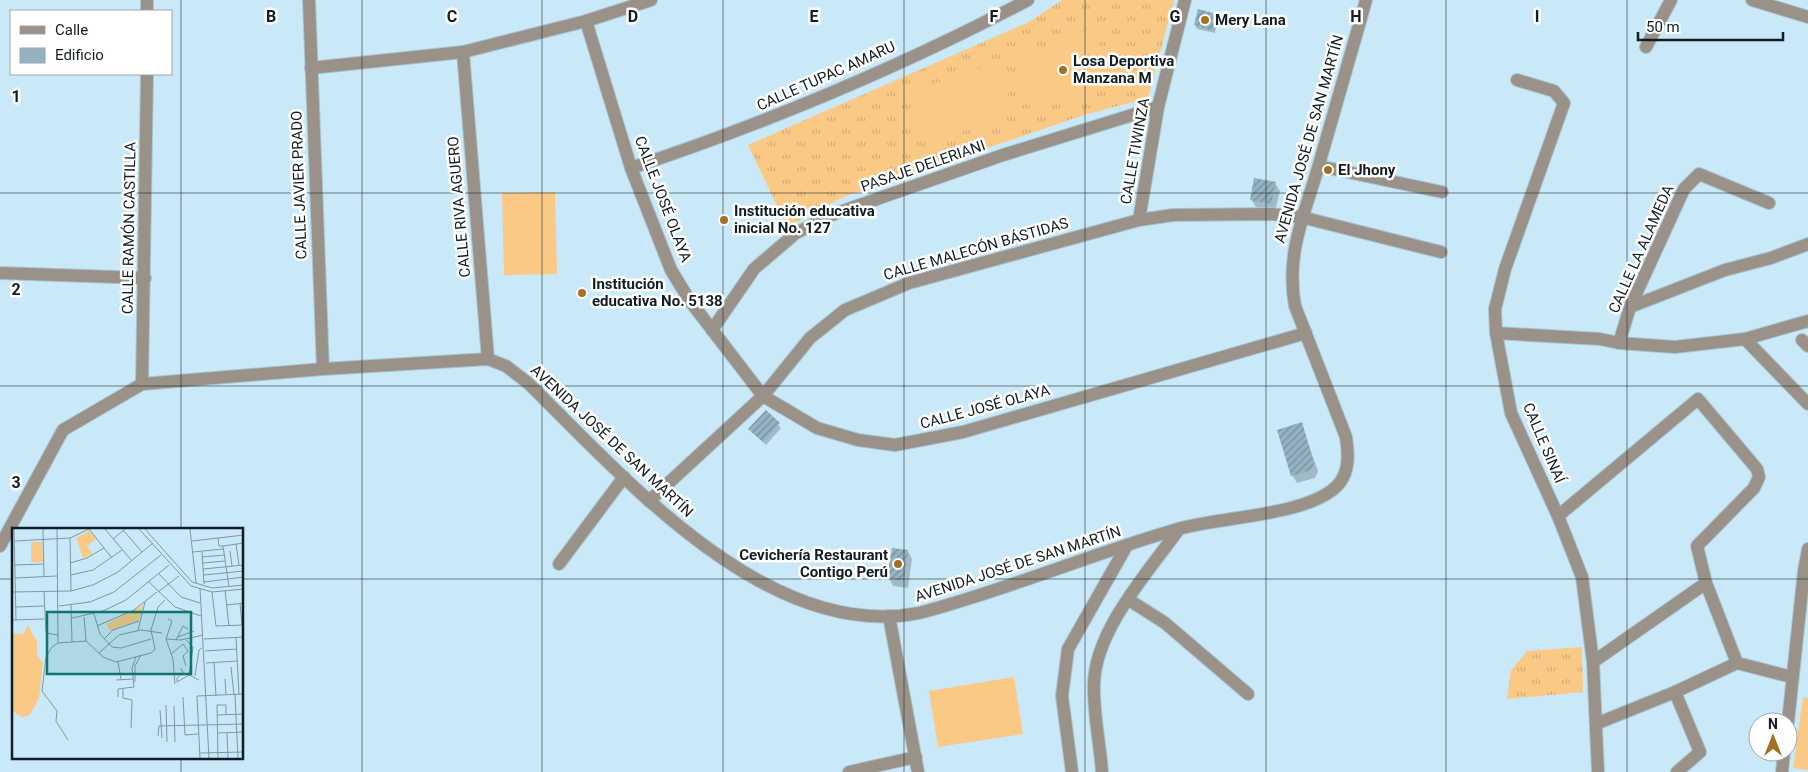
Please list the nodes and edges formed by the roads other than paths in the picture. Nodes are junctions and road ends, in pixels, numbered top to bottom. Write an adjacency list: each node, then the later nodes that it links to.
1 (309, 0): 12 (street, CALLE JAVIER PRADO)
2 (651, 0): 9 (street)
3 (1028, 0): 17 (street, CALLE TUPAC AMARU)
4 (1185, 0): 15 (street, CALLE TIWINZA)
5 (1366, 0): 16 (street, AVENIDA JOSÉ DE SAN MARTÍN)
6 (1671, 0): 10 (street)
7 (1752, 0): 8 (street)
8 (1808, 17)
9 (586, 21): 11 (street); 17 (street, CALLE JOSÉ OLAYA)
10 (1646, 47)
11 (462, 52): 12 (street); 33 (street, CALLE RIVA AGUERO)
12 (311, 68): 34 (street, CALLE JAVIER PRADO)
13 (147, 75): 25 (street, CALLE RAMÓN CASTILLA)
14 (1517, 80): 30 (street, CALLE SINAÍ)
15 (1158, 106): 21 (street, CALLE TIWINZA); 28 (street, PASAJE DELERIANI)
16 (1319, 166): 18 (street); 20 (street, AVENIDA JOSÉ DE SAN MARTÍN)
17 (631, 168): 28 (street, CALLE JOSÉ OLAYA)
18 (1442, 192)
19 (1769, 203): 26 (street, CALLE LA ALAMEDA)
20 (1301, 217): 21 (street, CALLE MALECÓN BÁSTIDAS); 23 (street, CALLE MALECÓN BÁSTIDAS); 29 (street, AVENIDA JOSÉ DE SAN MARTÍN)
21 (1139, 220): 36 (street, CALLE MALECÓN BÁSTIDAS)
22 (1808, 244): 26 (street)
23 (1441, 252)
24 (0, 274): 25 (street)
25 (145, 278): 35 (street, CALLE RAMÓN CASTILLA)
26 (1630, 306): 32 (street, CALLE LA ALAMEDA)
27 (1808, 320): 31 (street)
28 (712, 330): 36 (street, CALLE JOSÉ OLAYA)
29 (1306, 333): 36 (street, CALLE JOSÉ OLAYA); 41 (street, AVENIDA JOSÉ DE SAN MARTÍN)
30 (1496, 333): 32 (street); 40 (street, CALLE SINAÍ)
31 (1745, 339): 32 (street); 37 (street)
32 (1619, 343)
33 (488, 359): 34 (street, AVENIDA JOSÉ DE SAN MARTÍN); 38 (street, AVENIDA JOSÉ DE SAN MARTÍN)
34 (322, 369): 35 (street, AVENIDA JOSÉ DE SAN MARTÍN)
35 (142, 384): 42 (street, AVENIDA JOSÉ DE SAN MARTÍN)
36 (763, 396): 39 (street, CALLE MALECÓN BÁSTIDAS)
37 (1808, 404)
38 (624, 477): 39 (street, AVENIDA JOSÉ DE SAN MARTÍN); 45 (street)
39 (648, 501): 49 (street, AVENIDA JOSÉ DE SAN MARTÍN)
40 (1558, 516): 47 (street); 50 (street, CALLE SINAÍ)
41 (1179, 528): 43 (street, AVENIDA JOSÉ DE SAN MARTÍN); 48 (street)
42 (0, 546)
43 (1126, 547): 49 (street, AVENIDA JOSÉ DE SAN MARTÍN); 60 (street)
44 (1808, 549): 46 (street)
45 (559, 564)
46 (1806, 571): 52 (street)
47 (1706, 584): 50 (street); 51 (street)
48 (1129, 600): 54 (street); 61 (street)
49 (889, 616): 57 (street)
50 (1593, 662): 56 (street, CALLE SINAÍ)
51 (1736, 663): 52 (street); 53 (street)
52 (1792, 677): 55 (street)
53 (1676, 692): 56 (street); 63 (street)
54 (1248, 694)
55 (1789, 712)
56 (1598, 723): 62 (street, CALLE SINAÍ)
57 (916, 757): 58 (street); 59 (street)
58 (849, 772)
59 (918, 772)
60 (1072, 772)
61 (1102, 772)
62 (1598, 772)
63 (1677, 772)

